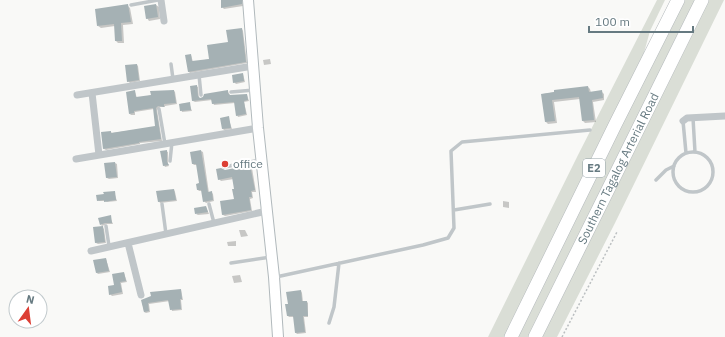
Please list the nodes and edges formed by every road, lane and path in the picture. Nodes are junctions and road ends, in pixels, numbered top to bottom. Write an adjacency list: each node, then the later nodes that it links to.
1 (158, 0): 6 (lane)
2 (161, 0): 7 (street)
3 (248, 0): 9 (street)
4 (678, 0): 52 (highway, Southern Tagalog Arterial Road / E2)
5 (702, 0): 53 (highway, Southern Tagalog Arterial Road / E2)
6 (131, 5)
7 (164, 21)
8 (171, 64): 11 (lane)
9 (253, 66): 10 (street); 12 (street)
10 (199, 75): 11 (street); 16 (lane)
11 (173, 79): 14 (street)
12 (255, 90): 13 (lane); 21 (street)
13 (231, 92)
14 (92, 93): 15 (street); 26 (street)
15 (76, 95)
16 (201, 95)
17 (159, 109): 23 (lane)
18 (725, 116): 19 (street)
19 (693, 118): 20 (street); 24 (lane)
20 (683, 121): 25 (lane)
21 (258, 128): 23 (street); 28 (street)
22 (590, 130): 36 (lane)
23 (168, 143): 26 (street); 29 (lane)
24 (695, 152): 25 (lane); 30 (lane)
25 (686, 153): 30 (lane)
26 (100, 154): 27 (street)
27 (76, 158)
28 (262, 160): 31 (lane); 37 (street)
29 (170, 161)
30 (674, 166): 32 (lane)
31 (224, 167)
32 (656, 180)
33 (162, 204): 41 (lane)
34 (209, 204): 38 (lane)
35 (490, 204): 36 (lane)
36 (454, 210): 47 (lane)
37 (267, 211): 38 (street); 45 (street)
38 (214, 223): 41 (street)
39 (106, 226): 43 (lane)
40 (617, 232): 54 (path)
41 (166, 234): 42 (street)
42 (128, 242): 43 (street); 49 (street)
43 (110, 247): 44 (street)
44 (91, 251)
45 (272, 257): 46 (lane); 48 (street)
46 (231, 263)
47 (339, 263): 48 (lane); 50 (lane)
48 (274, 277): 51 (street)
49 (141, 295)
50 (329, 323)
51 (278, 337)
52 (511, 337)
53 (536, 337)
54 (562, 337)

